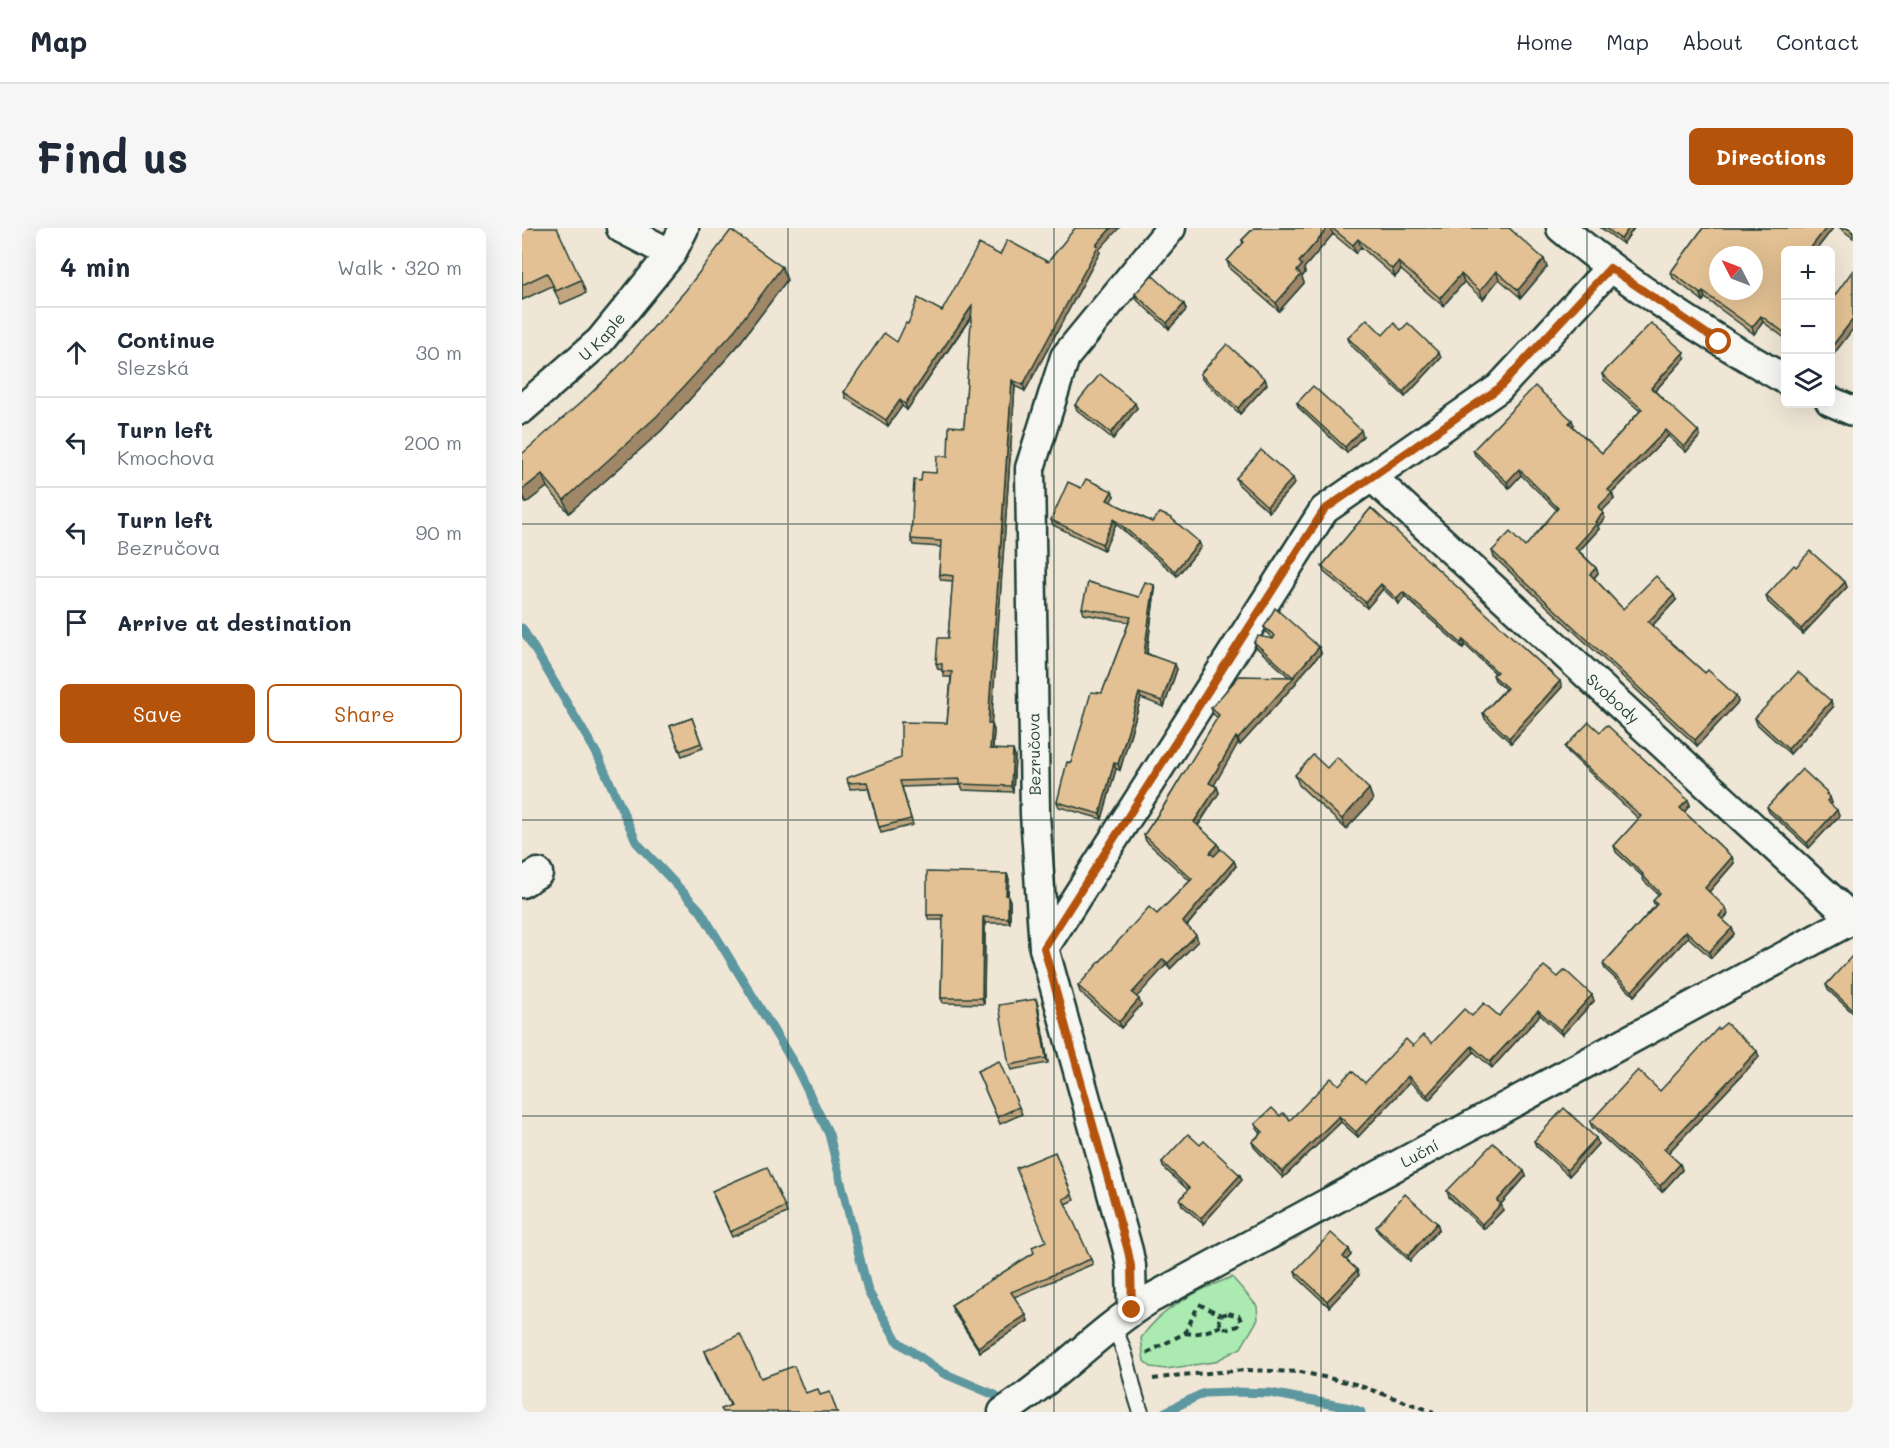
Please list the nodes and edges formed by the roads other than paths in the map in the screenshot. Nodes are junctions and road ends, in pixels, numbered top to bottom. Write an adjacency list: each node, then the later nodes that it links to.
1 (621, 228): 5 (street)
2 (684, 228): 5 (street, U Kaple)
3 (1171, 228): 13 (street, Bezručova)
4 (1561, 228): 6 (street)
5 (671, 254): 9 (street, U Kaple)
6 (1610, 268): 7 (street); 11 (street)
7 (1781, 378)
8 (1835, 403): 10 (street)
9 (522, 409)
10 (1853, 411)
11 (1373, 478): 12 (street, Svobody); 13 (street)
12 (1853, 919): 14 (street, Luční)
13 (1044, 948): 14 (street, Bezručova)
14 (1122, 1318): 15 (street, Luční); 16 (lane)
15 (1003, 1412)
16 (1141, 1412)

